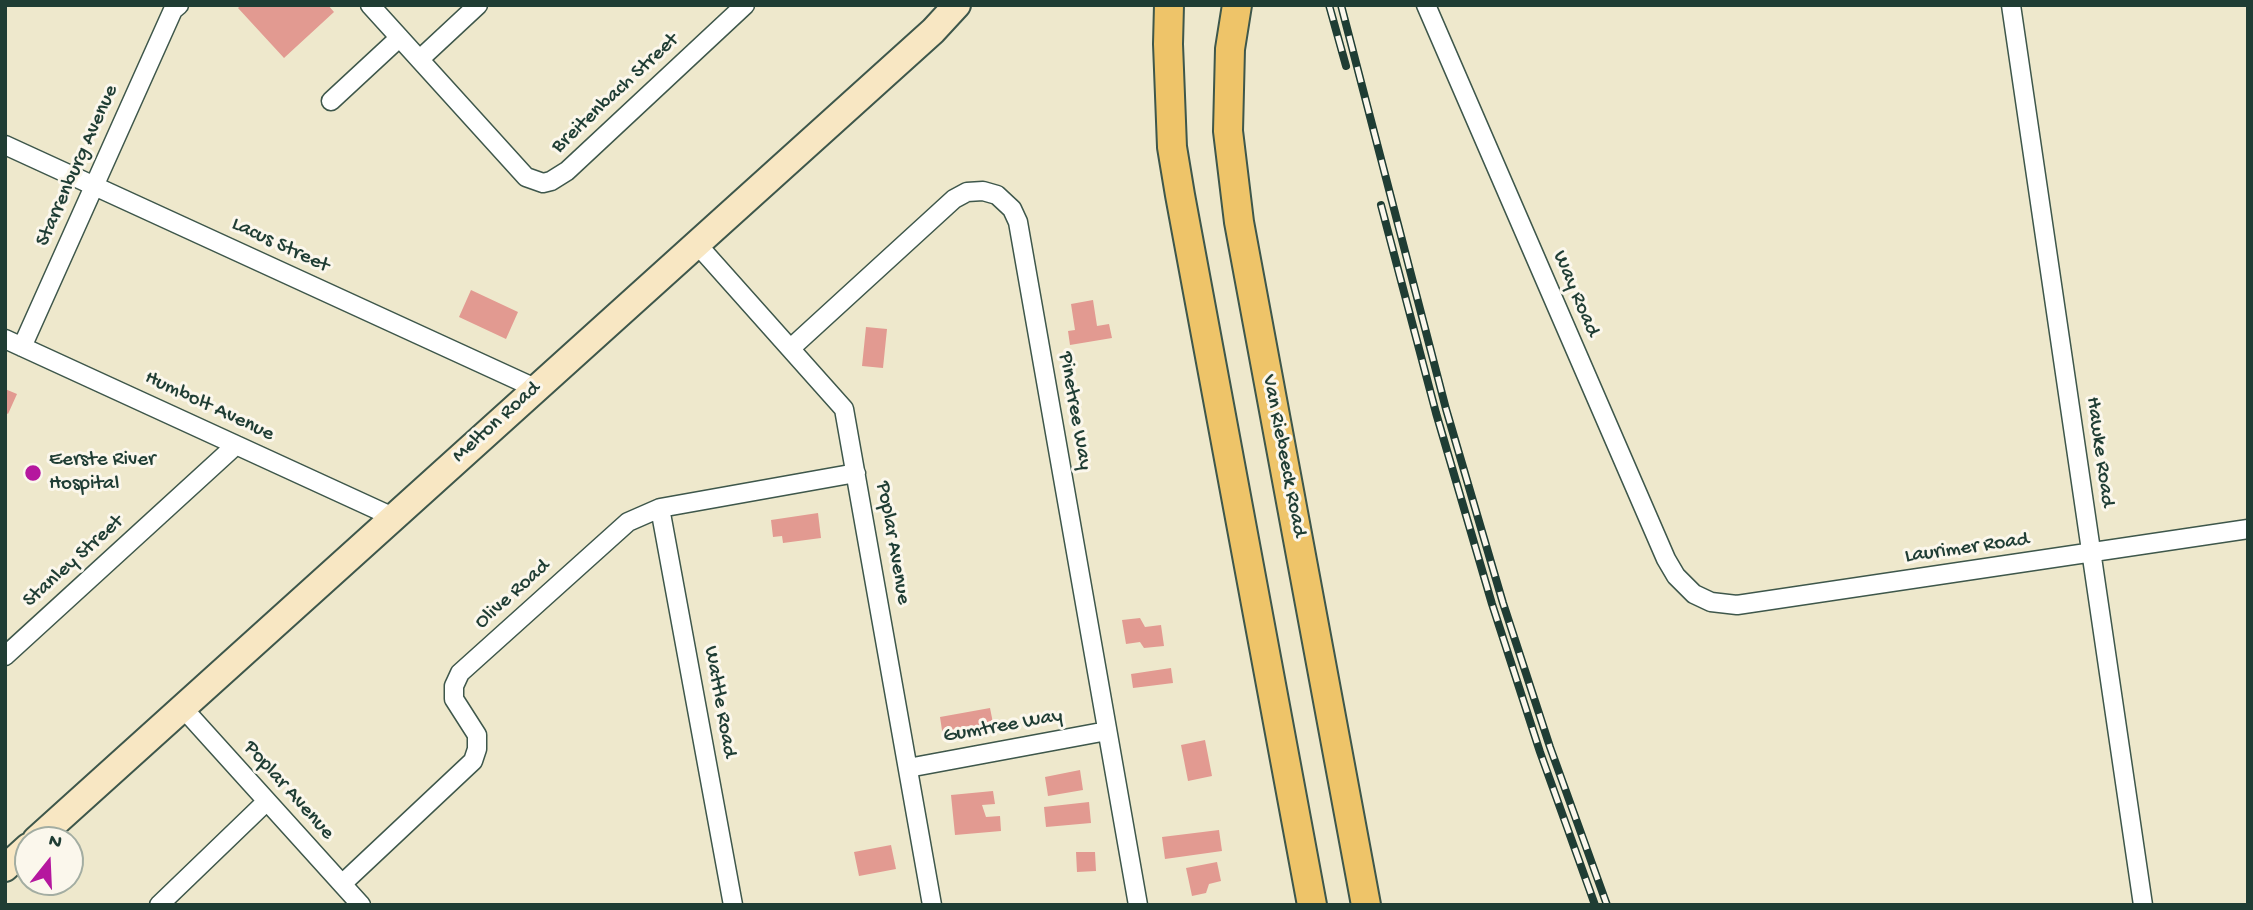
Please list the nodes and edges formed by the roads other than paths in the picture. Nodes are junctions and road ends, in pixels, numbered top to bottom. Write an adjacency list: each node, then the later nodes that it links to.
1 (370, 5): 10 (street, Breitenbach Street)
2 (478, 5): 11 (street)
3 (745, 5): 11 (street, Breitenbach Street)
4 (957, 5): 15 (street, Melton Road)
5 (1169, 5): 39 (main road)
6 (1237, 5): 40 (main road, Van Riebeeck Road)
7 (1426, 5): 26 (street, Way Road)
8 (2011, 5): 25 (street, Hawke Road)
9 (172, 7): 14 (street, Starrenburg Avenue)
10 (399, 38): 11 (street, Breitenbach Street); 12 (street)
11 (419, 59)
12 (331, 100)
13 (5, 145): 14 (street, Lacus Street)
14 (94, 186): 17 (street, Starrenburg Avenue); 19 (street, Lacus Street)
15 (696, 243): 18 (street, Poplar Avenue); 19 (street, Melton Road)
16 (5, 339): 17 (street, Humbolt Avenue)
17 (22, 346): 20 (street, Humbolt Avenue)
18 (791, 348): 21 (street, Poplar Avenue); 29 (street, Pinetree Way)
19 (536, 388): 23 (street, Melton Road)
20 (236, 445): 23 (street, Humbolt Avenue); 27 (street, Stanley Street)
21 (856, 473): 22 (street, Olive Road); 30 (street, Poplar Avenue)
22 (660, 508): 33 (street, Olive Road); 36 (street, Wattle Road)
23 (393, 517): 28 (street, Melton Road)
24 (2248, 529): 25 (street, Laurimer Road)
25 (2090, 554): 26 (street, Laurimer Road); 41 (street, Hawke Road)
26 (1694, 594)
27 (5, 656)
28 (182, 707): 31 (street, Poplar Avenue); 32 (street, Melton Road)
29 (1107, 731): 30 (street, Gumtree Way); 38 (street, Pinetree Way)
30 (908, 768): 37 (street, Poplar Avenue)
31 (267, 802): 33 (street, Poplar Avenue); 34 (street)
32 (51, 826)
33 (342, 884): 35 (street, Poplar Avenue)
34 (159, 905)
35 (361, 905)
36 (733, 905)
37 (932, 905)
38 (1138, 905)
39 (1312, 905)
40 (1366, 905)
41 (2143, 905)

